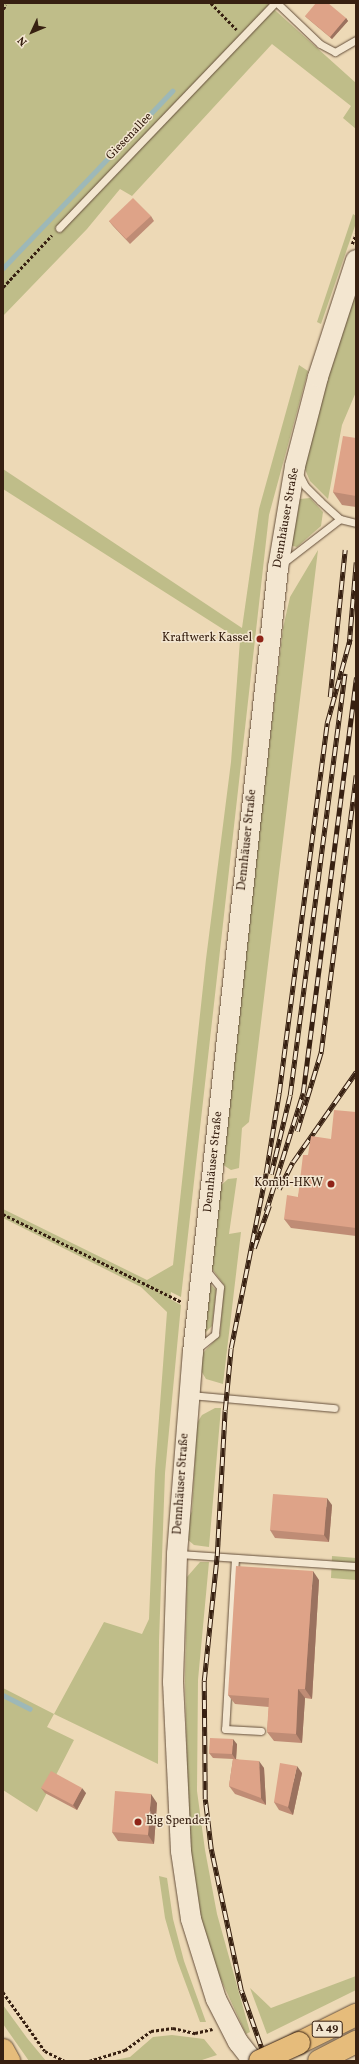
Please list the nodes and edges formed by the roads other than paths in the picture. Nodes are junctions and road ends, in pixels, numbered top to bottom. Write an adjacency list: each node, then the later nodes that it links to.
1 (276, 3): 2 (lane); 3 (lane, Giesenallee)
2 (356, 40)
3 (59, 228)
4 (356, 260): 5 (street, Dennhäuser Straße)
5 (295, 466): 6 (lane); 8 (street, Dennhäuser Straße)
6 (340, 519): 7 (lane); 8 (lane)
7 (356, 523)
8 (278, 568): 9 (street, Dennhäuser Straße)
9 (203, 1265): 10 (street, Dennhäuser Straße); 10 (lane)
10 (193, 1352): 11 (street, Dennhäuser Straße)
11 (189, 1395): 12 (lane); 13 (street, Dennhäuser Straße)
12 (334, 1408)
13 (177, 1554): 14 (lane); 21 (street, Dennhäuser Straße)
14 (235, 1558): 15 (lane); 16 (lane)
15 (356, 1566)
16 (261, 1731)
17 (356, 2015): 22 (highway, A 49, bridge)
18 (356, 2042): 23 (highway, A 49)
19 (3, 2050): 20 (highway)
20 (9, 2061)
21 (253, 2061)
22 (260, 2061)
23 (319, 2061)

